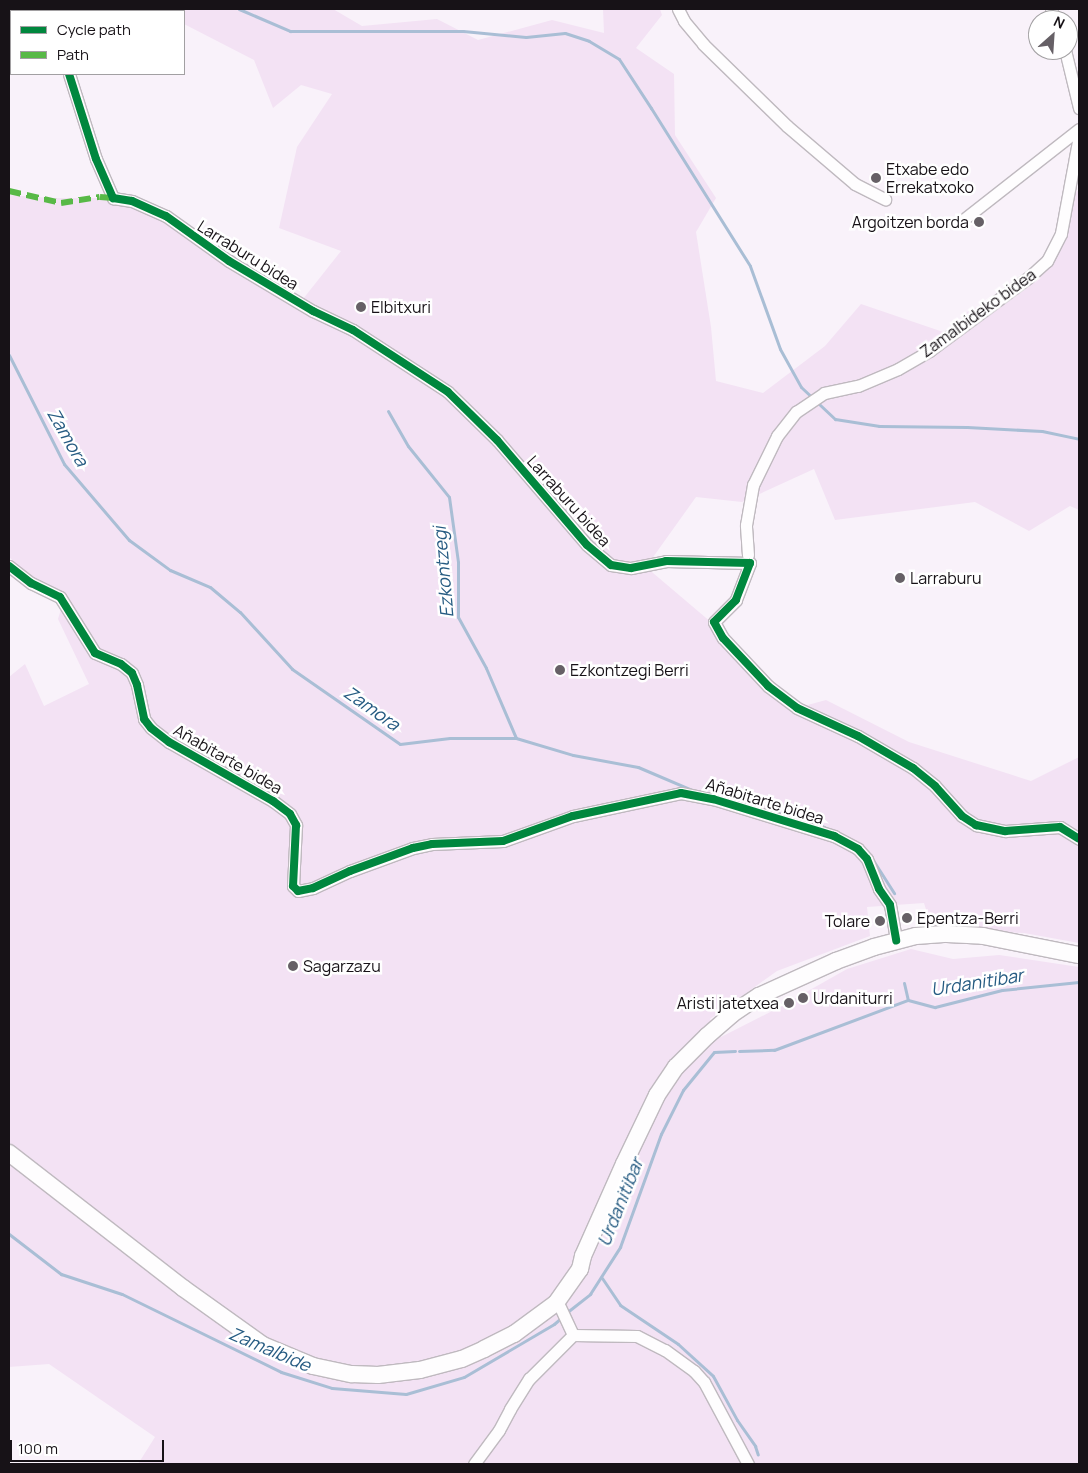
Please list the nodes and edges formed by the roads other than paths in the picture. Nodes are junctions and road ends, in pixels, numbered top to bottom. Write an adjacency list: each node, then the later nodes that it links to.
1 (678, 9): 7 (street)
2 (1067, 60): 4 (street)
3 (69, 75): 11 (street, Larraburu bidea)
4 (1079, 108)
5 (1079, 129): 8 (street)
6 (1079, 136): 9 (street, Zamalbideko bidea)
7 (885, 199)
8 (959, 223)
9 (748, 555)
10 (9, 566): 12 (street, Añabitarte bidea)
11 (1079, 839)
12 (896, 940): 13 (main road); 15 (main road)
13 (1079, 955)
14 (9, 1153): 19 (main road)
15 (579, 1261): 16 (main road); 17 (main road)
16 (539, 1306): 17 (main road); 19 (main road)
17 (560, 1307): 18 (street); 19 (main road)
18 (572, 1331): 20 (street); 21 (street)
19 (502, 1338)
20 (474, 1464)
21 (748, 1464)

